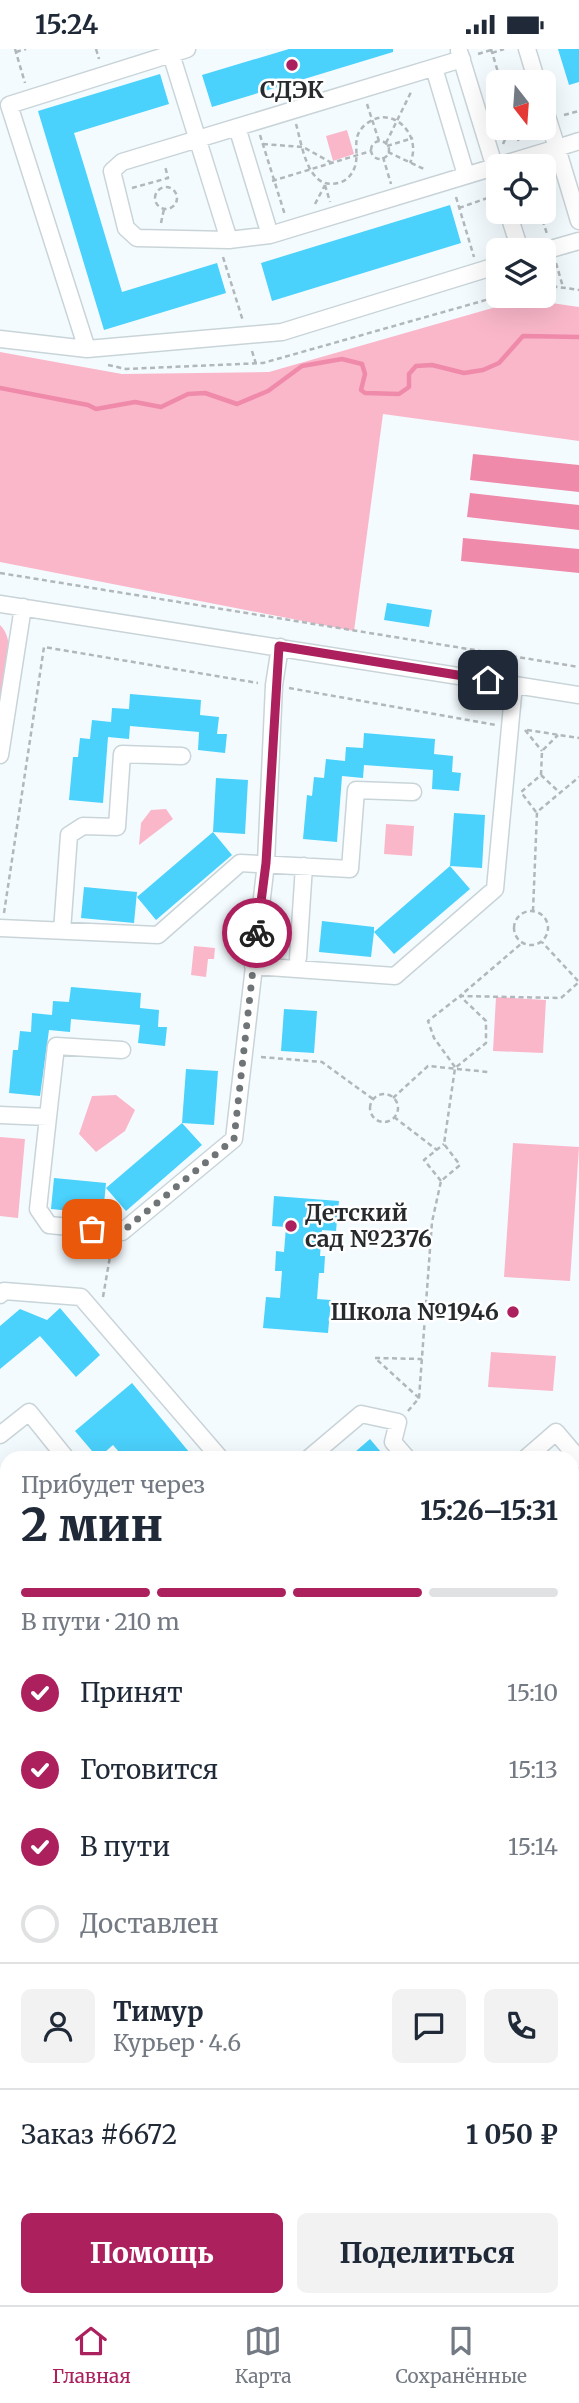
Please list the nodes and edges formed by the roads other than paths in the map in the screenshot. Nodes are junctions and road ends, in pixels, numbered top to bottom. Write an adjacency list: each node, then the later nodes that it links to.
1 (527, 49): 5 (street)
2 (176, 51): 6 (street); 8 (street)
3 (466, 54): 4 (street); 12 (street)
4 (427, 70): 7 (street); 15 (street)
5 (533, 70)
6 (5, 101): 23 (street)
7 (237, 127): 8 (street); 17 (street)
8 (198, 139): 18 (street); 18 (street)
9 (554, 140): 11 (street)
10 (579, 141): 11 (street)
11 (557, 148): 13 (street); 16 (street)
12 (492, 154)
13 (543, 154)
14 (486, 175): 15 (street)
15 (455, 179): 17 (street)
16 (579, 221)
17 (270, 235): 18 (street)
18 (224, 240)
19 (579, 241): 20 (street)
20 (556, 248)
21 (486, 269): 23 (street)
22 (0, 339): 23 (street)
23 (87, 349)
24 (0, 604): 25 (street)
25 (23, 607): 26 (street); 29 (street)
26 (279, 646): 27 (street); 32 (street)
27 (514, 684): 28 (street); 37 (street)
28 (579, 695)
29 (0, 755)
30 (182, 756): 35 (street)
31 (413, 792): 33 (street)
32 (266, 863): 33 (street); 35 (street); 37 (street)
33 (304, 866): 36 (street)
34 (1, 928): 35 (street)
35 (62, 931)
36 (298, 958)
37 (253, 966): 40 (street)
38 (122, 1050): 40 (street)
39 (0, 1115): 40 (street)
40 (48, 1117)
41 (0, 1295): 44 (street)
42 (0, 1435): 43 (street)
43 (60, 1451)
44 (214, 1451)
45 (317, 1451): 46 (street)
46 (401, 1451)
47 (534, 1451): 48 (street)
48 (572, 1451)

